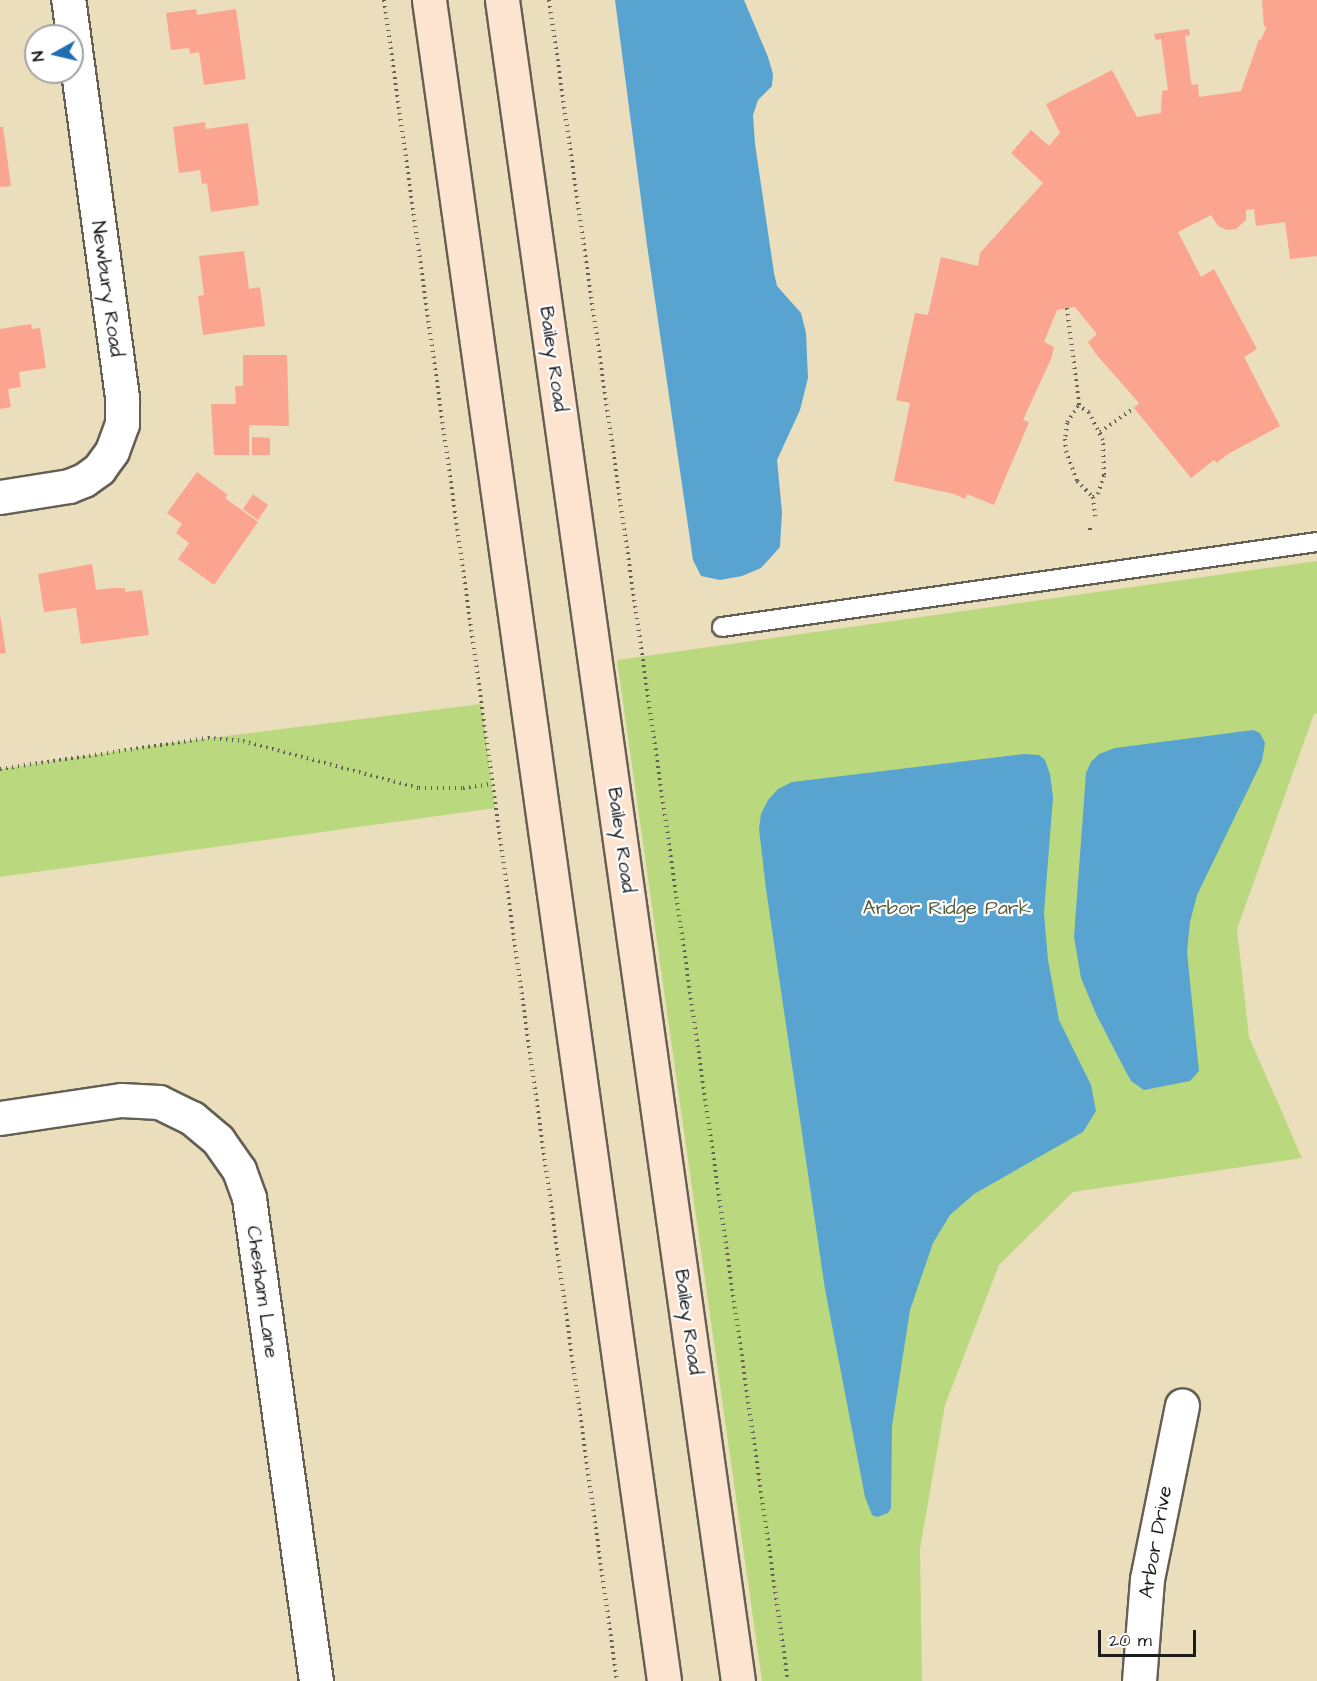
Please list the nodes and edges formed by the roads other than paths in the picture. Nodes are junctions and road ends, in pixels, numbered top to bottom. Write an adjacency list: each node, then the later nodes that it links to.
1 (68, 0): 4 (street, Newbury Road)
2 (429, 0): 10 (main road)
3 (502, 0): 11 (main road, Bailey Road)
4 (0, 497)
5 (1317, 542): 6 (lane)
6 (722, 627)
7 (0, 1118): 9 (street, Chesham Lane)
8 (1182, 1405): 12 (street, Arbor Drive)
9 (316, 1681)
10 (664, 1681)
11 (738, 1681)
12 (1139, 1681)

